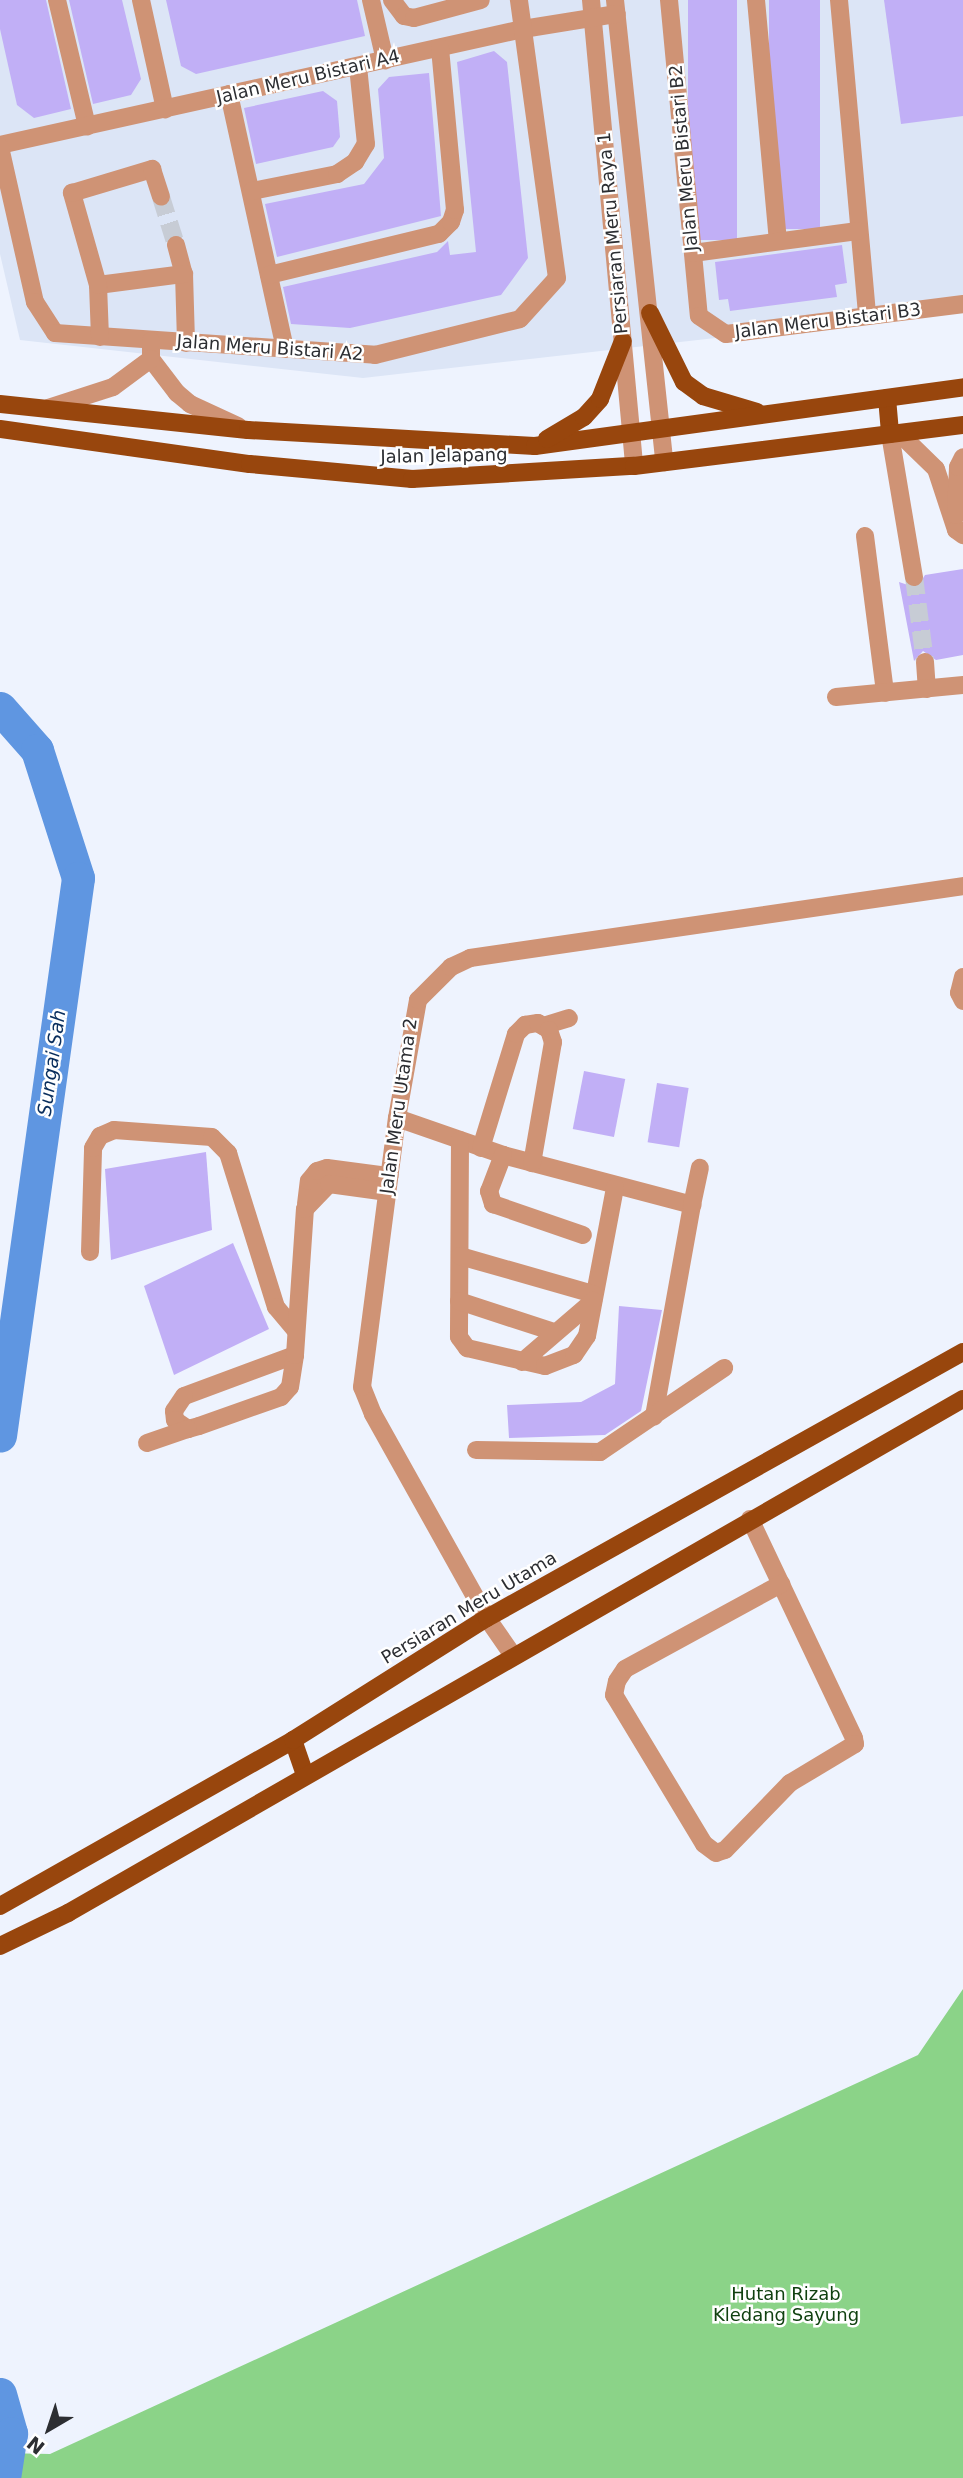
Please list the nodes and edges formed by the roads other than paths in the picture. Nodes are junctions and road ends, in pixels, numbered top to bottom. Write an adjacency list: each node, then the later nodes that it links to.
1 (57, 0): 18 (street)
2 (141, 0): 17 (street)
3 (371, 0): 14 (street)
4 (392, 0): 5 (street)
5 (481, 0)
6 (520, 0): 12 (street, Jalan Meru Bistari A2)
7 (669, 0): 25 (street, Jalan Meru Bistari B2)
8 (756, 0): 23 (street)
9 (839, 0): 22 (street)
10 (616, 7): 11 (street, Jalan Meru Bistari A4); 30 (street, Persiaran Meru Raya 1)
11 (592, 8): 12 (street, Jalan Meru Bistari A4); 34 (street, Persiaran Meru Raya 1)
12 (523, 29): 13 (street, Jalan Meru Bistari A4); 36 (street, Jalan Meru Bistari A2)
13 (440, 48): 14 (street, Jalan Meru Bistari A4); 27 (street)
14 (385, 60): 15 (street, Jalan Meru Bistari A4)
15 (358, 66): 16 (street, Jalan Meru Bistari A4); 20 (street)
16 (229, 94): 17 (street, Jalan Meru Bistari A4); 20 (street)
17 (165, 109): 18 (street, Jalan Meru Bistari A4)
18 (87, 126): 19 (street, Jalan Meru Bistari A4)
19 (0, 146): 33 (street, Jalan Meru Bistari A2)
20 (252, 191): 27 (street)
21 (161, 197): 28 (street)
22 (858, 231): 23 (street); 32 (street)
23 (778, 241): 25 (street)
24 (176, 245): 26 (street)
25 (693, 253): 31 (street, Jalan Meru Bistari B2)
26 (184, 274): 28 (street); 35 (street)
27 (269, 275): 36 (street)
28 (98, 285): 33 (street)
29 (963, 304): 32 (street, Jalan Meru Bistari B3)
30 (650, 313): 42 (main road); 44 (street, Persiaran Meru Raya 1)
31 (699, 316): 32 (street, Jalan Meru Bistari B3)
32 (867, 316)
33 (100, 337): 37 (street, Jalan Meru Bistari A2)
34 (623, 341): 47 (street, Persiaran Meru Raya 1); 49 (main road)
35 (186, 343): 36 (street, Jalan Meru Bistari A2); 37 (street, Jalan Meru Bistari A2)
36 (285, 349)
37 (151, 350): 41 (street); 46 (street)
38 (963, 387): 39 (main road, Jalan Jelapang)
39 (887, 398): 42 (main road, Jalan Jelapang); 48 (main road)
40 (0, 404): 41 (main road, Jalan Jelapang)
41 (44, 408): 46 (main road, Jalan Jelapang)
42 (770, 415): 44 (main road, Jalan Jelapang)
43 (963, 425): 48 (main road, Jalan Jelapang)
44 (660, 428): 47 (main road, Jalan Jelapang); 51 (street, Persiaran Meru Raya 1)
45 (0, 429): 52 (main road, Jalan Jelapang)
46 (248, 430): 49 (main road, Jalan Jelapang)
47 (629, 431): 49 (main road, Jalan Jelapang); 52 (street, Persiaran Meru Raya 1)
48 (895, 434): 51 (main road, Jalan Jelapang); 53 (street); 55 (street)
49 (535, 446)
50 (963, 457): 53 (street)
51 (664, 462): 52 (main road, Jalan Jelapang)
52 (634, 466)
53 (959, 532)
54 (865, 536): 59 (street)
55 (914, 577)
56 (925, 662): 58 (street)
57 (963, 685): 58 (street)
58 (928, 689): 59 (street)
59 (885, 693): 60 (street)
60 (836, 697)
61 (963, 886): 66 (street, Jalan Meru Utama 2)
62 (963, 977): 63 (street)
63 (963, 1001)
64 (569, 1018): 65 (street)
65 (543, 1026): 68 (street); 70 (street)
66 (397, 1118): 67 (street); 72 (street, Jalan Meru Utama 2)
67 (460, 1140): 68 (street); 77 (street)
68 (481, 1148): 69 (street)
69 (503, 1155): 70 (street); 75 (street)
70 (532, 1163): 73 (street)
71 (700, 1168): 74 (street)
72 (388, 1184): 80 (street); 93 (street, Jalan Meru Utama 2)
73 (615, 1188): 74 (street); 78 (street)
74 (692, 1205): 87 (street)
75 (583, 1235)
76 (90, 1252): 80 (street)
77 (460, 1256): 78 (street); 79 (street)
78 (593, 1298): 81 (street); 84 (street)
79 (459, 1301): 81 (street); 84 (street)
80 (296, 1331): 83 (street)
81 (554, 1332): 84 (street)
82 (963, 1352): 93 (main road, Persiaran Meru Utama)
83 (295, 1355): 88 (street); 88 (street)
84 (522, 1362)
85 (724, 1368): 87 (street)
86 (963, 1399): 91 (main road)
87 (654, 1417): 90 (street)
88 (188, 1429): 89 (street)
89 (147, 1443)
90 (476, 1450)
91 (750, 1519): 92 (street); 94 (main road)
92 (781, 1584): 92 (street)
93 (486, 1618): 94 (street, Jalan Meru Utama 2); 95 (main road, Persiaran Meru Utama)
94 (512, 1654): 96 (main road)
95 (293, 1740): 96 (main road); 97 (main road, Persiaran Meru Utama)
96 (305, 1775): 98 (main road)
97 (0, 1906)
98 (0, 1946)

